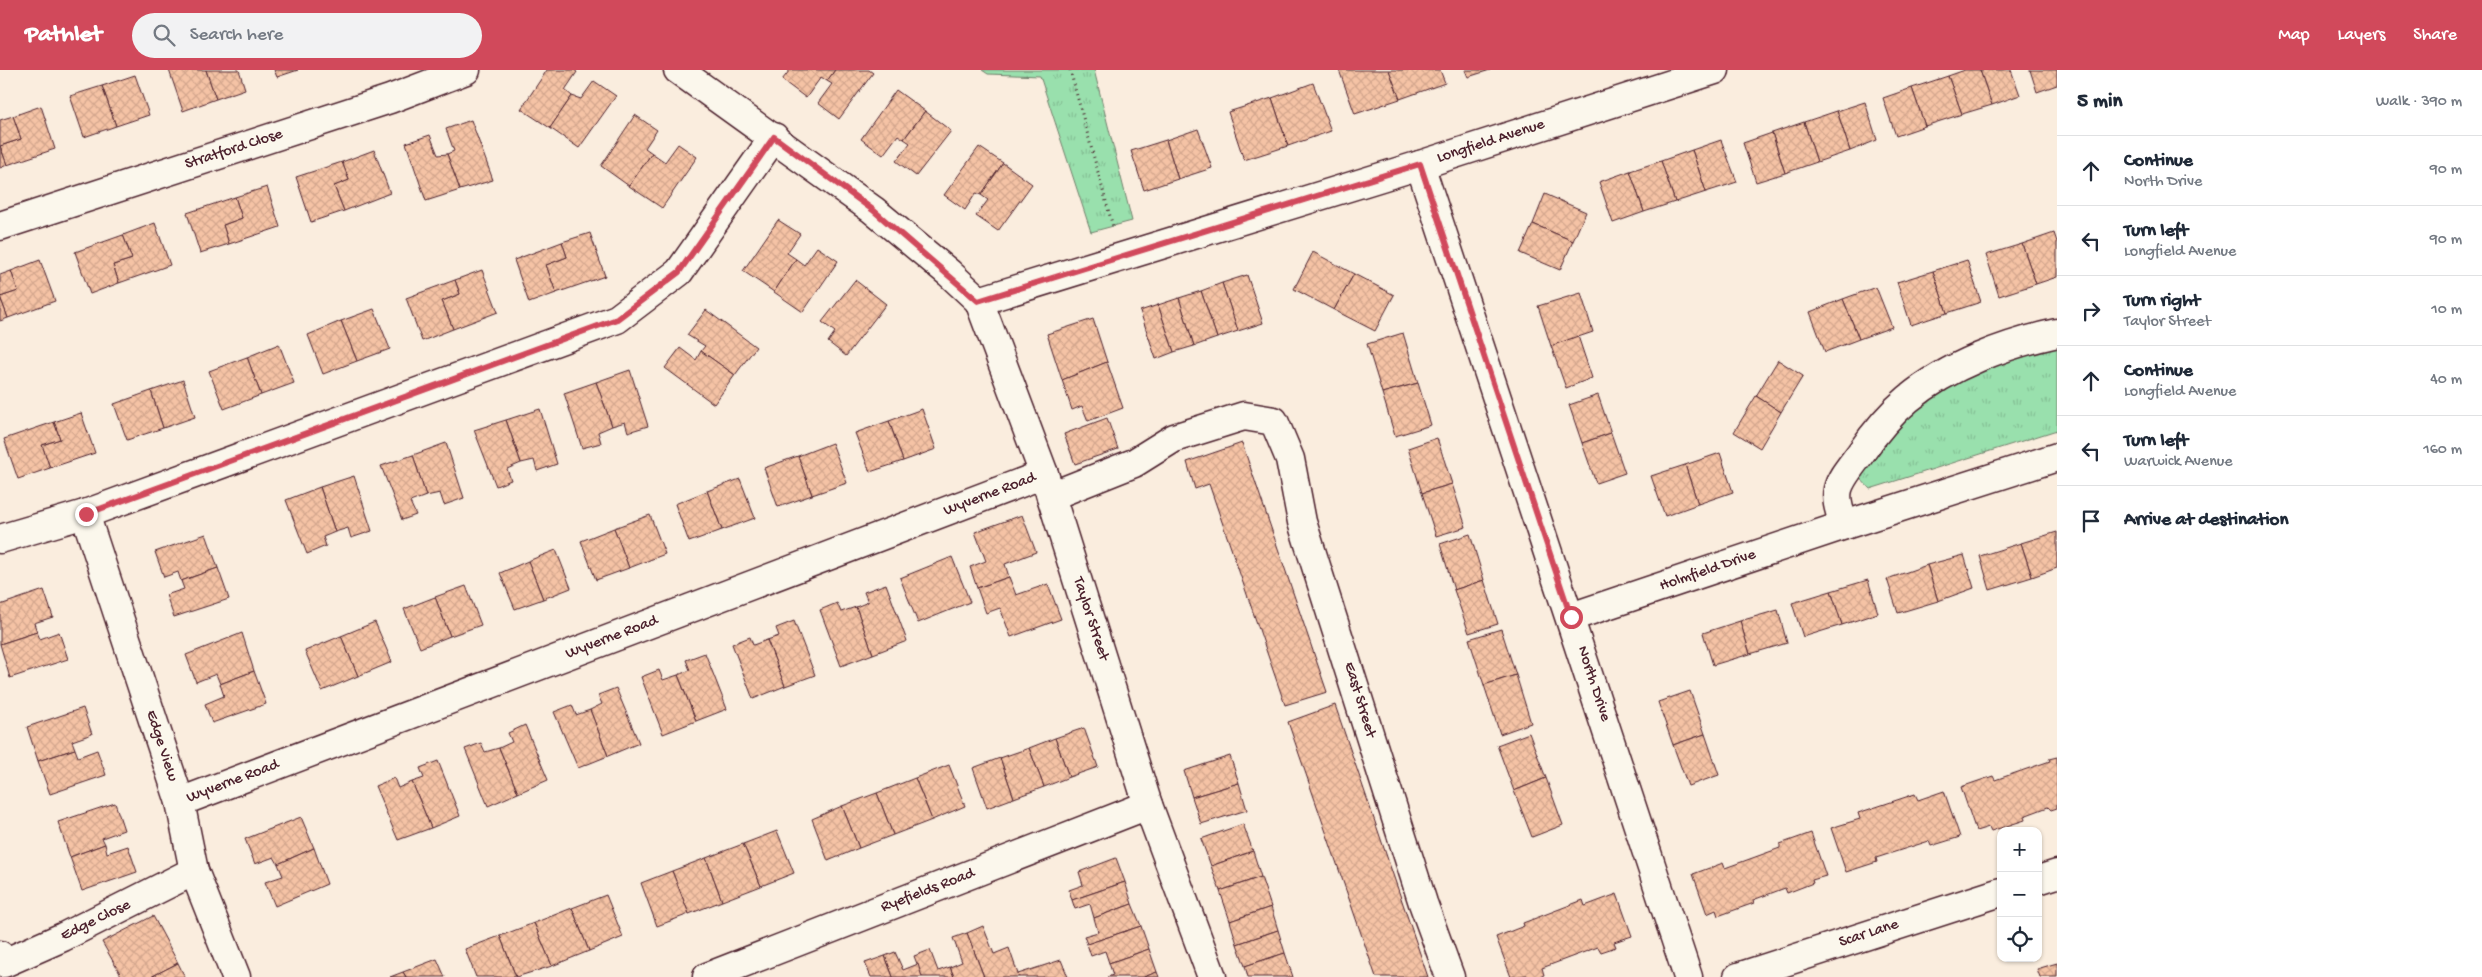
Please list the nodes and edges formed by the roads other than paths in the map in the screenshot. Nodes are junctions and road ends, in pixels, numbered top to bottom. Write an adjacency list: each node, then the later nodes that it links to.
1 (466, 70): 6 (street, Stratford Close)
2 (678, 70): 4 (street)
3 (1716, 70): 5 (street, Longfield Avenue)
4 (774, 137): 7 (street, Taylor Street); 12 (street)
5 (1420, 164): 7 (street, Longfield Avenue); 15 (street, North Drive)
6 (0, 226)
7 (978, 301): 11 (street, Taylor Street)
8 (2057, 333): 13 (street)
9 (1274, 421): 11 (street, Wyverne Road); 26 (street, East Street)
10 (2057, 457): 13 (street, Holmfield Drive)
11 (1047, 485): 16 (street, Wyverne Road); 17 (street, Taylor Street)
12 (86, 514): 14 (street); 16 (street, Edge View)
13 (1844, 525): 15 (street, Holmfield Drive)
14 (0, 539)
15 (1571, 617): 27 (street, North Drive)
16 (180, 802): 18 (street, Edge View)
17 (1148, 805): 24 (street, Ryefields Road); 25 (street, Taylor Street)
18 (194, 871): 22 (street, Edge Close); 23 (street, Edge View)
19 (2057, 874): 20 (street)
20 (2042, 879)
21 (1997, 893): 28 (street, Scar Lane)
22 (0, 955)
23 (236, 977)
24 (707, 977)
25 (1212, 977)
26 (1450, 977)
27 (1688, 977)
28 (1738, 977)

